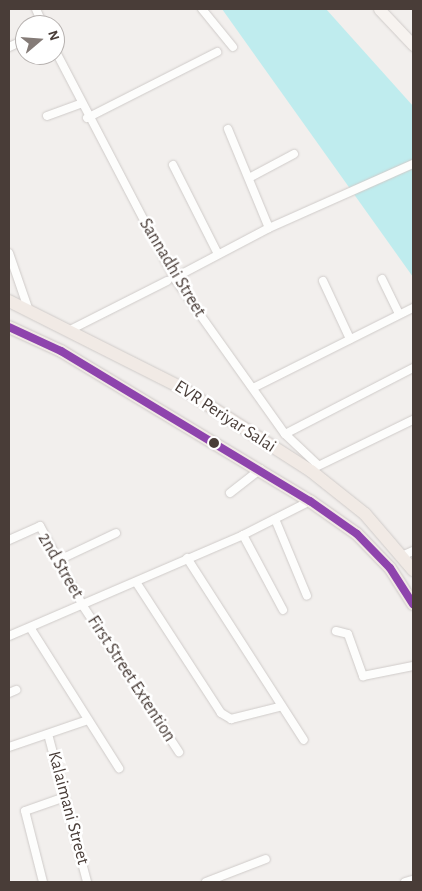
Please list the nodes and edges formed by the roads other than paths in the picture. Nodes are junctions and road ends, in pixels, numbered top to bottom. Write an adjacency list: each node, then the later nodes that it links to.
1 (202, 9): 4 (street)
2 (379, 9): 3 (street)
3 (413, 45)
4 (233, 46)
5 (218, 52): 9 (street)
6 (62, 65): 7 (street, Sannadhi Street)
7 (80, 104): 8 (street); 9 (street, Sannadhi Street)
8 (47, 116)
9 (86, 118): 18 (street, Sannadhi Street)
10 (228, 129): 14 (street)
11 (294, 154): 14 (street)
12 (173, 164): 17 (street)
13 (412, 165): 15 (street)
14 (249, 178): 15 (street)
15 (269, 228): 17 (street)
16 (9, 252): 23 (street)
17 (218, 254): 18 (street)
18 (171, 279): 26 (street); 31 (street, Sannadhi Street)
19 (382, 279): 24 (street)
20 (323, 281): 27 (street)
21 (9, 301): 23 (main road, EVR Periyar Salai)
22 (413, 308): 24 (street)
23 (29, 311): 26 (main road, EVR Periyar Salai)
24 (399, 314): 27 (street)
25 (9, 327): 29 (main road, EVR Periyar Salai)
26 (70, 330): 28 (main road, EVR Periyar Salai)
27 (350, 339): 31 (street)
28 (90, 341): 29 (main road); 34 (main road, EVR Periyar Salai)
29 (78, 361): 35 (main road, EVR Periyar Salai)
30 (413, 368): 33 (street)
31 (254, 387): 33 (street, Sannadhi Street)
32 (413, 420): 34 (street)
33 (285, 434): 34 (street, Sannadhi Street)
34 (314, 468): 42 (main road, EVR Periyar Salai)
35 (261, 469): 36 (street); 37 (main road, EVR Periyar Salai)
36 (230, 493)
37 (310, 501): 38 (street); 48 (main road, EVR Periyar Salai)
38 (275, 519): 40 (street); 47 (street)
39 (116, 534): 44 (street)
40 (244, 535): 43 (street); 50 (street)
41 (9, 540): 44 (street, 2nd Street)
42 (408, 553): 45 (main road, EVR Periyar Salai)
43 (188, 558): 46 (street); 55 (street)
44 (59, 560): 49 (street, 2nd Street)
45 (413, 570)
46 (136, 582): 49 (street); 55 (street)
47 (307, 596)
48 (413, 604)
49 (84, 606): 51 (street); 60 (street, First Street Extention)
50 (283, 610)
51 (31, 629): 53 (street); 56 (street)
52 (336, 631): 54 (street)
53 (9, 636)
54 (413, 666)
55 (279, 707): 58 (street)
56 (88, 720): 57 (street); 61 (street)
57 (48, 734): 59 (street); 62 (street, Kalaimani Street)
58 (304, 740)
59 (9, 746)
60 (179, 752)
61 (119, 768)
62 (65, 797): 65 (street); 66 (street, Kalaimani Street)
63 (266, 859): 64 (street)
64 (221, 880): 67 (street)
65 (43, 882)
66 (87, 882)
67 (206, 882)

